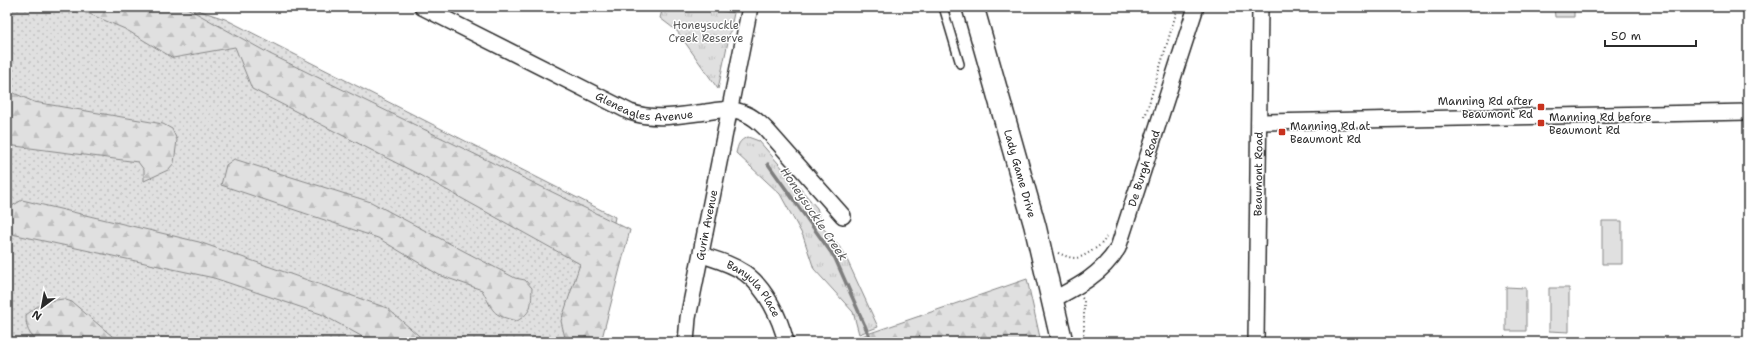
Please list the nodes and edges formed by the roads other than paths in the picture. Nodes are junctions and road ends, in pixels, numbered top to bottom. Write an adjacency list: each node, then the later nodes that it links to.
1 (422, 7): 8 (street, Gleneagles Avenue)
2 (750, 7): 8 (street, Gurin Avenue)
3 (943, 7): 7 (lane)
4 (973, 7): 13 (main road, Lady Game Drive)
5 (1196, 7): 13 (street, De Burgh Road)
6 (1260, 7): 10 (street, Beaumont Road)
7 (960, 64)
8 (729, 109): 11 (street, Gleneagles Avenue); 12 (street, Gurin Avenue)
9 (1748, 112): 10 (street)
10 (1259, 122): 17 (street, Beaumont Road)
11 (843, 216)
12 (702, 255): 14 (street, Gurin Avenue); 15 (street, Banyula Place)
13 (1052, 300): 16 (main road, Lady Game Drive)
14 (686, 342)
15 (786, 342)
16 (1062, 342)
17 (1256, 342)

